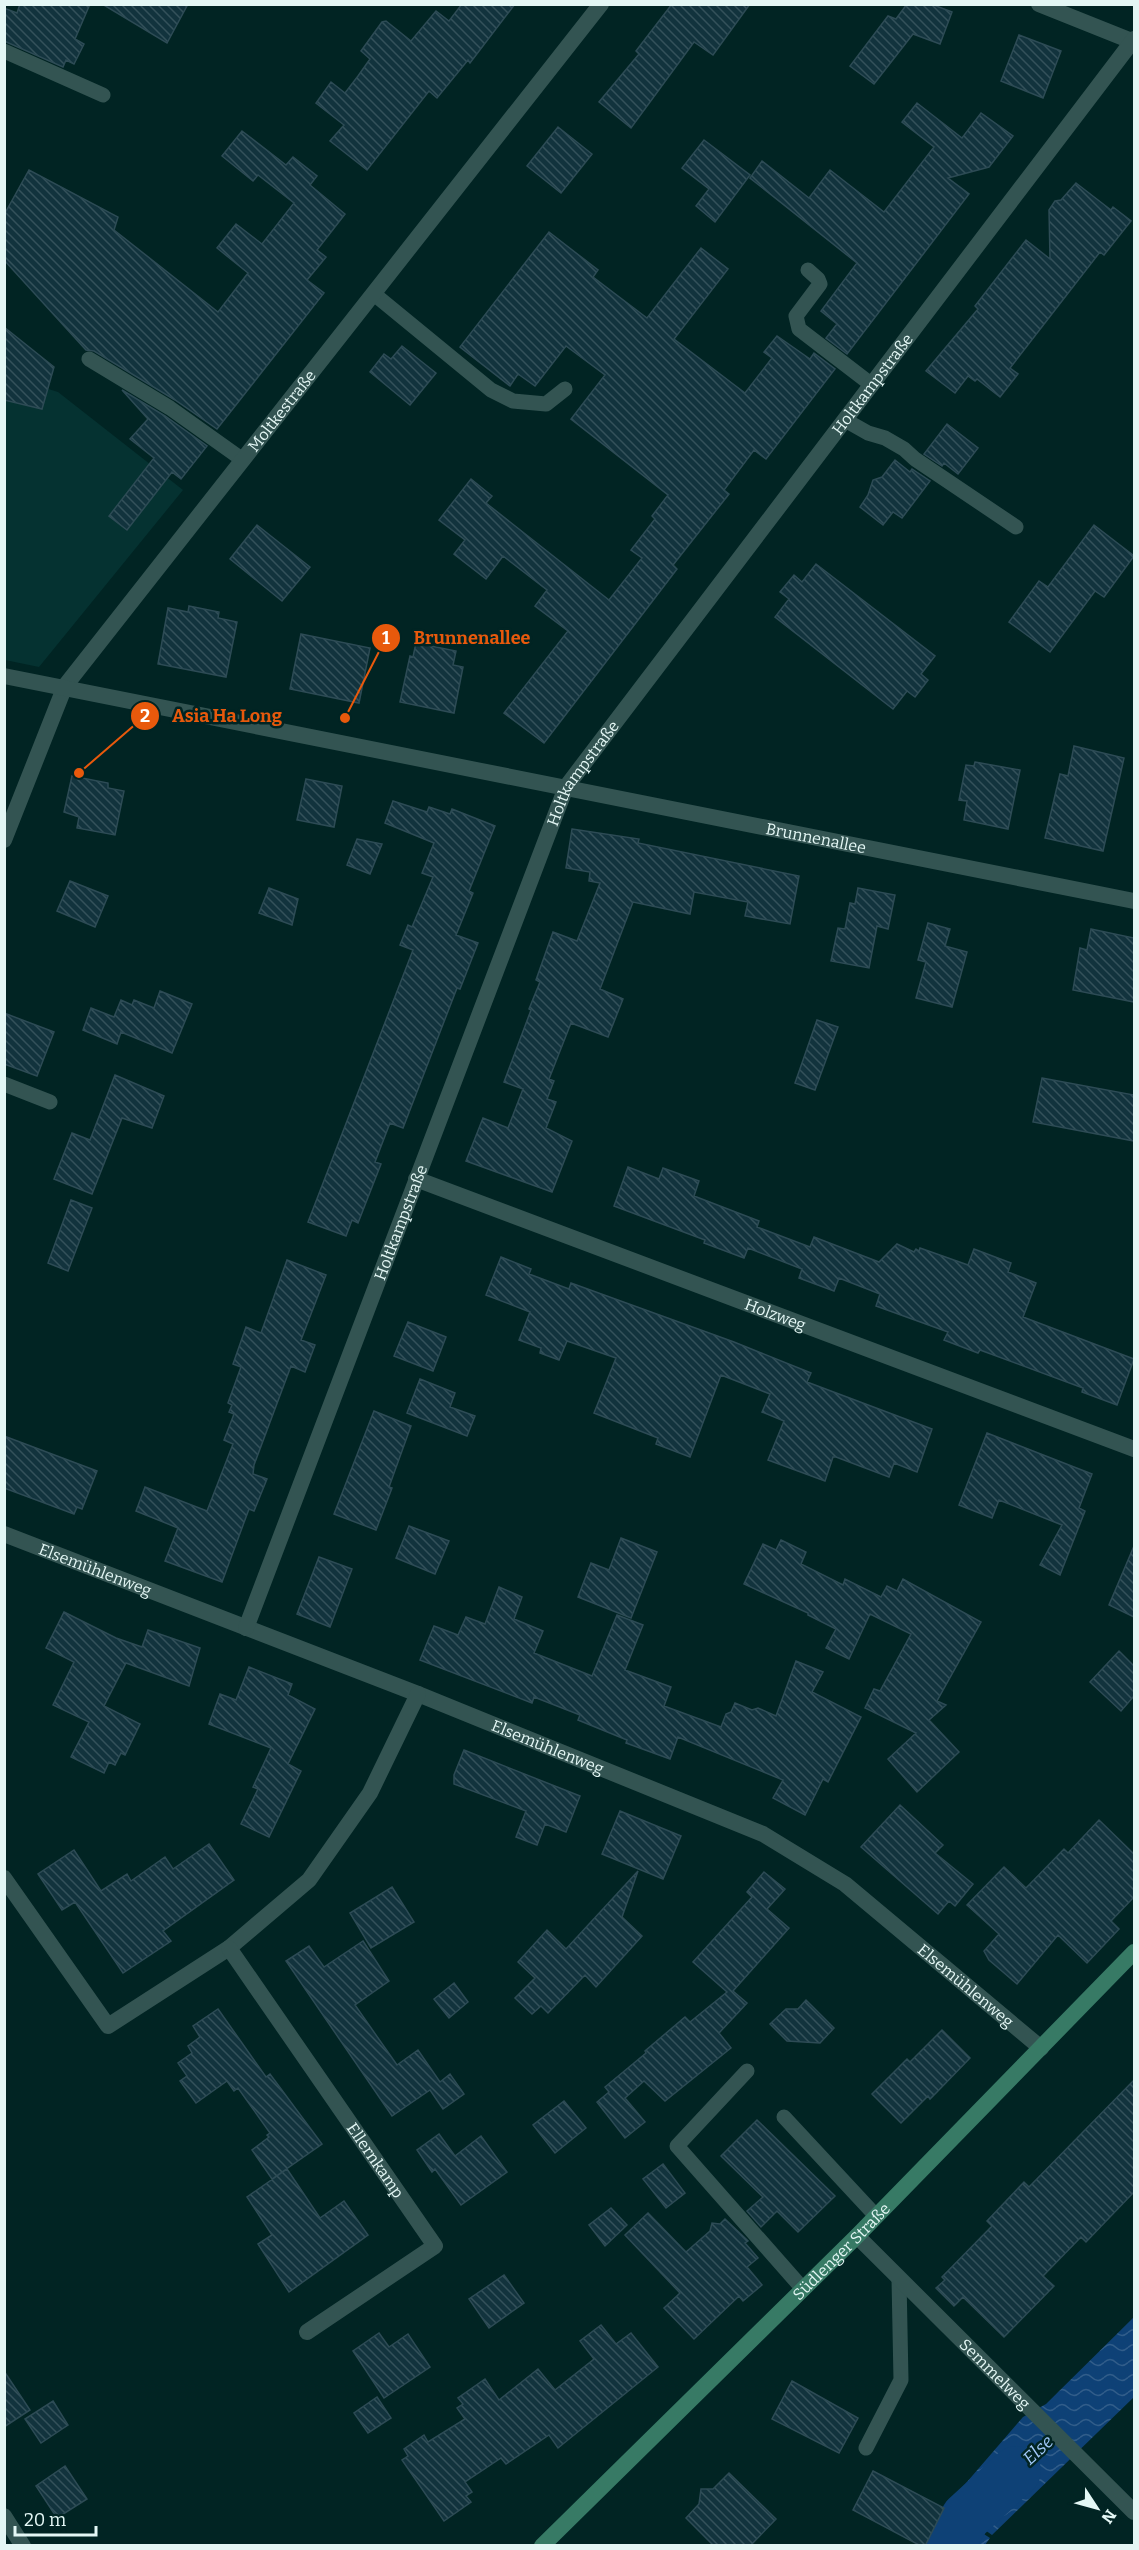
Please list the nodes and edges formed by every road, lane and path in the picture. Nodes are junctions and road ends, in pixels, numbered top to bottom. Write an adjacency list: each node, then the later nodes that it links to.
1 (601, 4): 7 (street, Moltkestraße)
2 (1039, 4): 3 (street)
3 (1134, 41): 9 (street, Holtkampstraße)
4 (4, 51): 5 (lane)
5 (103, 95)
6 (808, 270): 9 (lane)
7 (374, 294): 10 (lane); 12 (street, Moltkestraße)
8 (89, 358): 12 (lane)
9 (872, 385): 11 (street, Holtkampstraße)
10 (565, 389)
11 (845, 420): 13 (lane); 16 (street, Holtkampstraße)
12 (243, 460): 15 (street, Moltkestraße)
13 (1016, 526)
14 (4, 676): 15 (street, Brunnenallee)
15 (65, 686): 16 (street, Brunnenallee); 17 (street, Moltkestraße)
16 (566, 787): 18 (street, Brunnenallee); 21 (street, Holtkampstraße)
17 (4, 840)
18 (1134, 902)
19 (4, 1084): 20 (lane)
20 (50, 1102)
21 (416, 1179): 22 (street, Holzweg); 24 (street, Holtkampstraße)
22 (1134, 1449)
23 (4, 1534): 24 (street, Elsemühlenweg)
24 (246, 1628): 25 (street, Elsemühlenweg)
25 (418, 1694): 27 (street); 29 (street, Elsemühlenweg)
26 (4, 1878): 27 (street)
27 (230, 1948): 36 (street, Ellernkamp)
28 (1134, 1952): 29 (main road, Südlenger Straße)
29 (1041, 2048): 32 (main road, Südlenger Straße)
30 (747, 2071): 35 (lane)
31 (784, 2116): 32 (lane)
32 (876, 2216): 33 (main road, Südlenger Straße)
33 (856, 2236): 34 (street, Semmelweg); 35 (main road, Südlenger Straße)
34 (899, 2279): 37 (lane); 38 (street, Semmelweg)
35 (803, 2289): 41 (main road, Südlenger Straße)
36 (307, 2332)
37 (866, 2448)
38 (1134, 2512)
39 (4, 2516): 40 (street)
40 (23, 2546)
41 (542, 2546)

